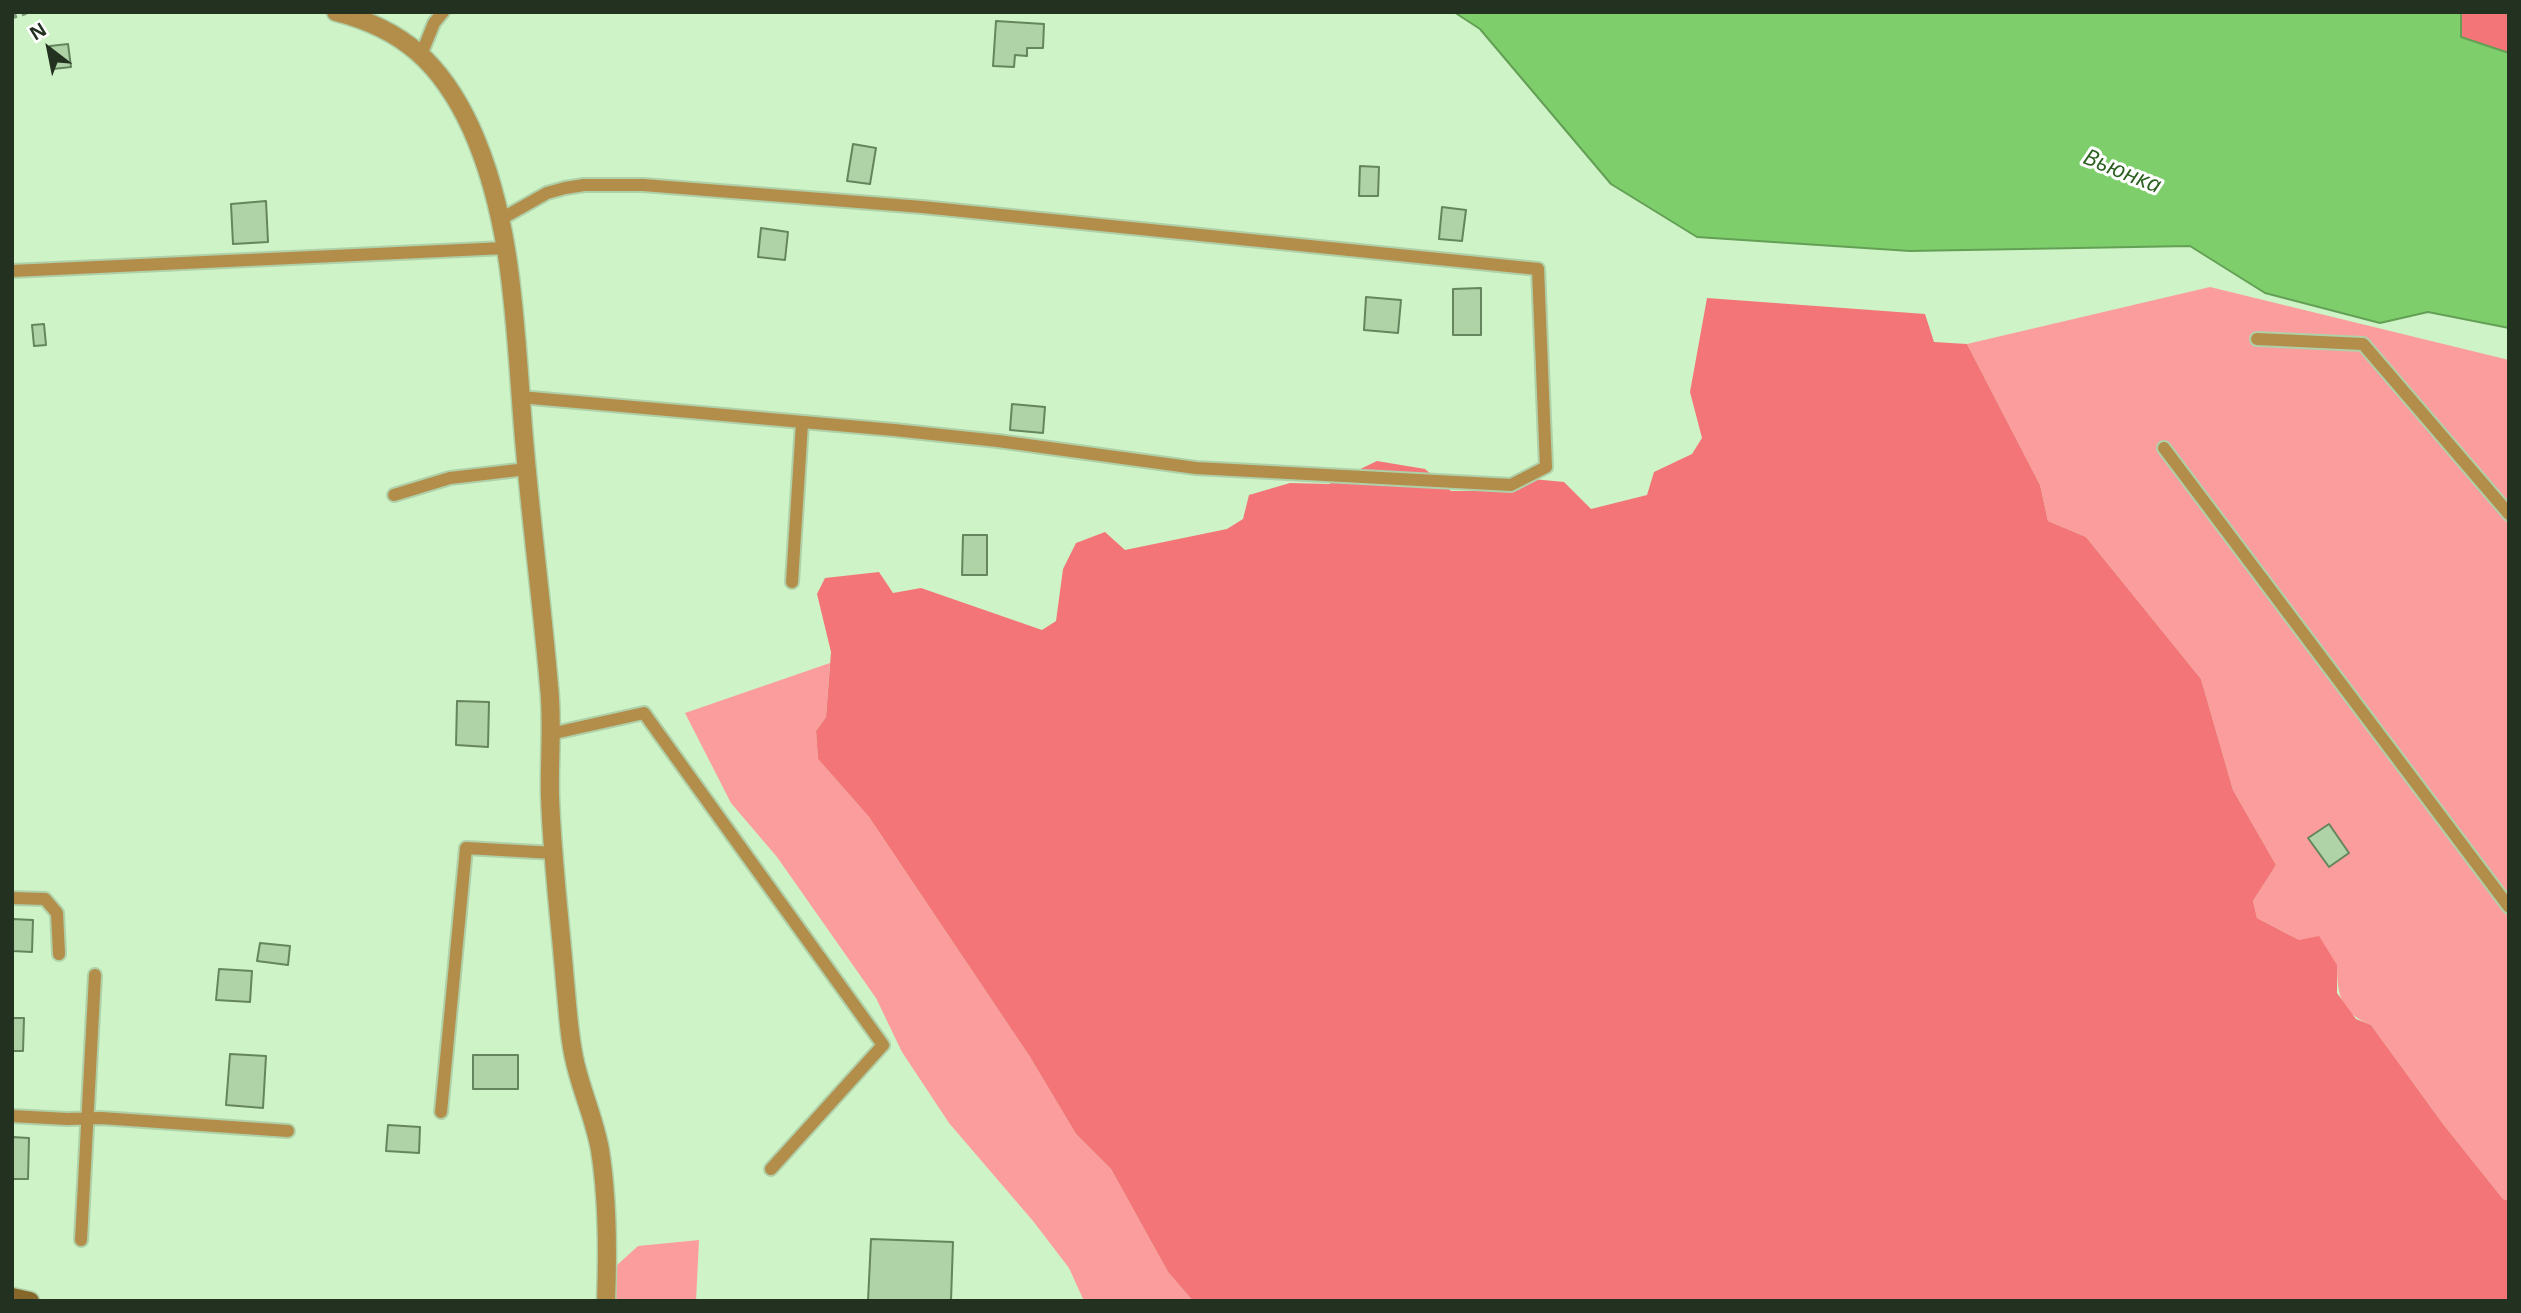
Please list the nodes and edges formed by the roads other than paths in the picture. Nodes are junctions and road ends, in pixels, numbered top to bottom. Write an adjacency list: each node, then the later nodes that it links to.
1 (336, 12): 3 (street)
2 (443, 12): 3 (lane)
3 (421, 55): 4 (street)
4 (501, 219): 5 (street); 9 (lane)
5 (505, 248): 6 (lane); 8 (street)
6 (12, 271)
7 (2257, 338): 13 (lane)
8 (520, 397): 9 (lane); 11 (street)
9 (802, 422): 14 (lane)
10 (2164, 448): 18 (lane)
11 (527, 469): 12 (lane); 15 (street)
12 (394, 495)
13 (2509, 514)
14 (792, 582)
15 (550, 734): 16 (street); 25 (lane)
16 (554, 853): 21 (lane); 29 (street)
17 (12, 898): 19 (lane)
18 (2509, 907)
19 (59, 954)
20 (95, 975): 23 (lane)
21 (441, 1112)
22 (12, 1116): 23 (lane)
23 (86, 1118): 24 (lane); 26 (lane)
24 (288, 1131)
25 (771, 1168)
26 (80, 1240)
27 (12, 1297): 28 (main road)
28 (30, 1301)
29 (606, 1301)

